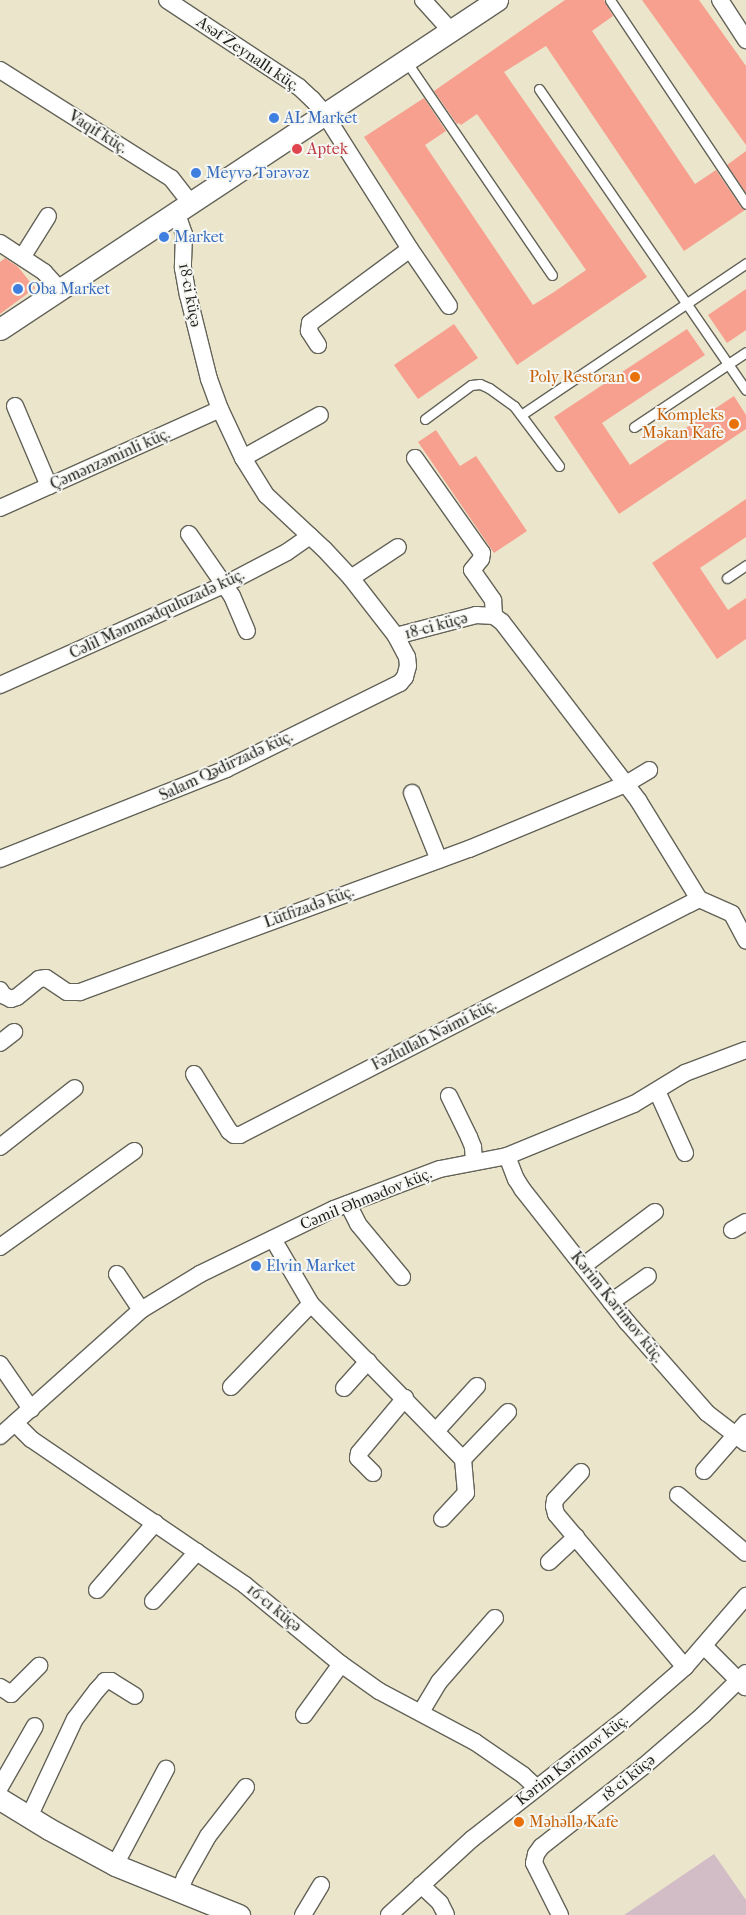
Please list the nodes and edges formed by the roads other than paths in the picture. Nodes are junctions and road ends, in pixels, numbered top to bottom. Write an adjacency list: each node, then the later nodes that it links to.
1 (167, 0): 11 (street, Asəf Zeynallı küç.)
2 (423, 0): 6 (street)
3 (497, 0): 6 (street)
4 (610, 0): 12 (lane)
5 (720, 0): 7 (street)
6 (451, 31): 8 (street)
7 (745, 37)
8 (406, 61): 11 (street); 19 (lane)
9 (0, 70): 13 (street, Vaqif küç.)
10 (539, 89): 21 (lane)
11 (324, 113): 13 (street); 16 (street, Asəf Zeynallı küç.)
12 (746, 204)
13 (183, 206): 20 (street); 29 (street, 18-ci küçə)
14 (48, 216): 17 (street)
15 (0, 243): 17 (street)
16 (410, 249): 22 (street, Asəf Zeynallı küç.); 24 (street)
17 (23, 256): 20 (street)
18 (746, 263): 21 (lane)
19 (552, 275)
20 (60, 290): 23 (street)
21 (686, 302): 26 (lane); 31 (lane)
22 (449, 306)
23 (0, 329)
24 (318, 345)
25 (746, 352): 26 (lane)
26 (728, 364): 27 (lane); 33 (lane)
27 (746, 390)
28 (15, 406): 37 (street)
29 (220, 409): 34 (street, 18-ci küçə); 37 (street, Çəmənzəminli küç.)
30 (320, 415): 34 (street)
31 (521, 415): 32 (lane); 36 (lane)
32 (424, 419)
33 (634, 427)
34 (243, 458): 40 (street, 18-ci küçə)
35 (416, 458): 46 (street)
36 (559, 466)
37 (49, 486): 38 (street, Çəmənzəminli küç.)
38 (0, 508)
39 (189, 534): 45 (street)
40 (310, 536): 43 (street, 18-ci küçə); 45 (street, Cəlil Məmmədquluzadə küç.)
41 (398, 547): 43 (street)
42 (746, 565): 44 (lane)
43 (351, 578): 48 (street, 18-ci küçə)
44 (728, 578)
45 (224, 585): 47 (street); 49 (street, Cəlil Məmmədquluzadə küç.)
46 (494, 616): 48 (street, 18-ci küçə); 51 (street)
47 (248, 631)
48 (396, 636): 53 (street, Salam Qədirzadə küç.)
49 (0, 685)
50 (649, 770): 51 (street, Lütfizadə küç.)
51 (626, 784): 54 (street, Lütfizadə küç.); 55 (street)
52 (412, 793): 54 (street)
53 (0, 859)
54 (439, 860): 58 (street, Lütfizadə küç.)
55 (699, 899): 56 (street); 62 (street, Fəzlullah Nəimi küç.)
56 (742, 919): 57 (street)
57 (746, 940)
58 (0, 990)
59 (14, 1032): 60 (street)
60 (0, 1043)
61 (746, 1050): 64 (street, Cəmil Əhmədov küç.)
62 (194, 1074)
63 (75, 1088): 66 (street)
64 (657, 1091): 68 (street); 69 (street, Cəmil Əhmədov küç.)
65 (449, 1096): 70 (street)
66 (0, 1147)
67 (134, 1151): 74 (street)
68 (685, 1153)
69 (507, 1156): 70 (street, Cəmil Əhmədov küç.); 75 (street, Kərim Kərimov küç.)
70 (474, 1162): 71 (street, Cəmil Əhmədov küç.)
71 (348, 1204): 73 (street, Cəmil Əhmədov küç.); 78 (street)
72 (655, 1212): 75 (street)
73 (273, 1239): 80 (street); 81 (street, Cəmil Əhmədov küç.)
74 (0, 1247)
75 (584, 1266): 79 (street, Kərim Kərimov küç.)
76 (117, 1274): 81 (street)
77 (648, 1276): 79 (street)
78 (402, 1277)
79 (611, 1302): 92 (street, Kərim Kərimov küç.)
80 (311, 1304): 82 (street); 85 (street)
81 (141, 1310): 88 (street, Cəmil Əhmədov küç.)
82 (368, 1361): 86 (street); 87 (street)
83 (0, 1364): 88 (street)
84 (477, 1386): 91 (street)
85 (231, 1388)
86 (344, 1388)
87 (405, 1398): 91 (street); 97 (street)
88 (31, 1409): 90 (street, Cəmil Əhmədov küç.)
89 (508, 1412): 94 (street)
90 (15, 1423): 93 (street, Cəmil Əhmədov küç.); 100 (street, 16-cı küçə)
91 (436, 1431): 94 (street)
92 (743, 1434): 95 (street)
93 (0, 1436)
94 (463, 1459): 99 (street)
95 (704, 1471)
96 (581, 1472): 101 (street)
97 (373, 1473)
98 (678, 1495): 103 (street)
99 (442, 1519)
100 (155, 1523): 102 (street, 16-cı küçə); 105 (street)
101 (576, 1537): 104 (street); 112 (street)
102 (197, 1552): 107 (street); 110 (street, 16-cı küçə)
103 (746, 1553)
104 (549, 1562)
105 (97, 1590)
106 (746, 1596): 109 (street, Kərim Kərimov küç.)
107 (153, 1601)
108 (495, 1618): 116 (street)
109 (705, 1647): 112 (street, Kərim Kərimov küç.); 113 (street)
110 (341, 1664): 116 (street, 16-cı küçə); 117 (street)
111 (39, 1666): 114 (street)
112 (685, 1667): 122 (street, Kərim Kərimov küç.)
113 (744, 1681): 133 (street, 18-ci küçə)
114 (0, 1687)
115 (135, 1696): 124 (street)
116 (421, 1712): 122 (street, 16-cı küçə)
117 (304, 1715)
118 (35, 1726): 120 (street)
119 (166, 1769): 125 (street)
120 (0, 1787)
121 (246, 1787): 128 (street)
122 (536, 1788): 127 (street, Kərim Kərimov küç.)
123 (0, 1799): 124 (street)
124 (29, 1817): 125 (street)
125 (115, 1865): 128 (street)
126 (321, 1885): 130 (street)
127 (421, 1885): 131 (street, Kərim Kərimov küç.); 132 (street)
128 (179, 1892): 129 (street)
129 (239, 1915)
130 (303, 1915)
131 (389, 1915)
132 (446, 1915)
133 (560, 1915)

